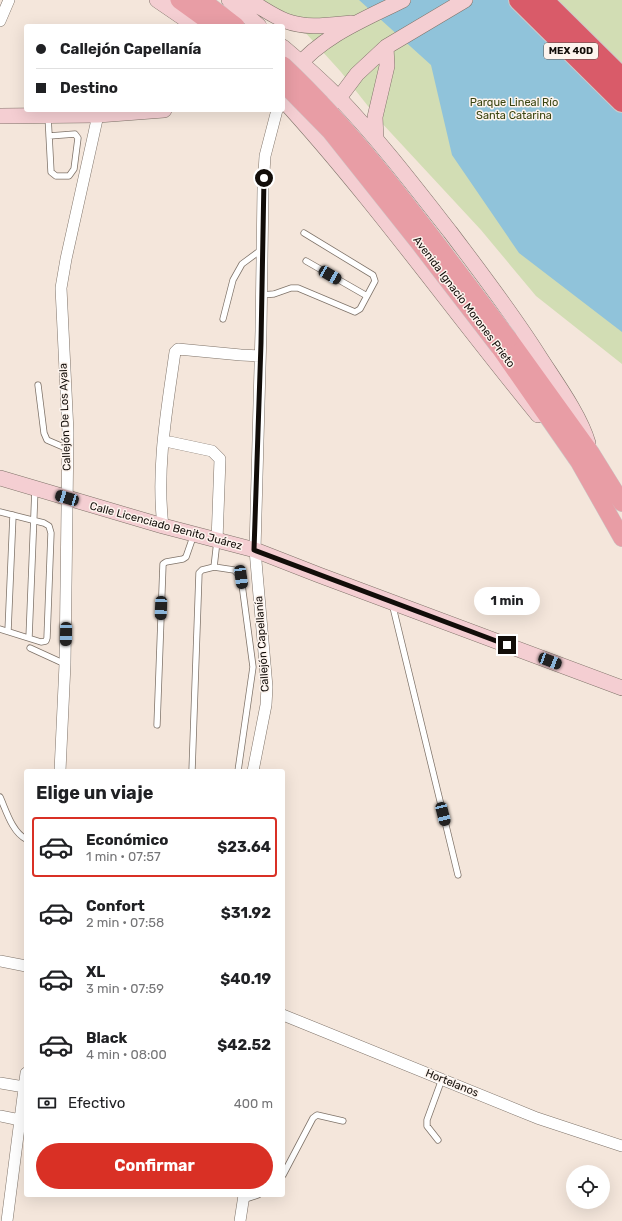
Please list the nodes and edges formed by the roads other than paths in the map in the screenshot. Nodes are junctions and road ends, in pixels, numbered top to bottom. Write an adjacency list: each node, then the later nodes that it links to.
1 (158, 0): 13 (street)
2 (179, 0): 14 (main road)
3 (202, 0): 15 (main road)
4 (229, 0): 16 (street)
5 (248, 0): 11 (street)
6 (403, 0): 11 (street)
7 (465, 0): 17 (street)
8 (519, 0): 26 (highway, MEX 40D)
9 (543, 0): 21 (highway, MEX 40D)
10 (5, 3): 12 (street)
11 (363, 20): 19 (street)
12 (0, 21)
13 (192, 24)
14 (213, 24)
15 (233, 24)
16 (256, 24)
17 (391, 44): 24 (street); 35 (street)
18 (285, 49): 19 (street, Avenida Ignacio Morones Prieto)
19 (301, 62): 23 (street); 24 (street, Avenida Ignacio Morones Prieto)
20 (285, 67): 43 (main road, Avenida Ignacio Morones Prieto, bridge)
21 (622, 78)
22 (285, 85): 43 (main road, Avenida Ignacio Morones Prieto, bridge)
23 (285, 91)
24 (339, 98): 33 (street); 35 (street, Avenida Ignacio Morones Prieto)
25 (285, 102): 33 (street)
26 (622, 102)
27 (138, 112): 30 (street)
28 (276, 112): 38 (street, Callejón Capellanía)
29 (282, 112): 33 (street)
30 (98, 115): 32 (street); 47 (street, Callejón De Los Ayala)
31 (0, 116): 32 (street)
32 (48, 116): 34 (lane)
33 (298, 117): 36 (street)
34 (49, 136): 34 (lane)
35 (378, 142): 36 (street); 48 (street, Avenida Ignacio Morones Prieto)
36 (354, 182): 48 (street)
37 (304, 233): 41 (lane)
38 (261, 250): 40 (street, Callejón Capellanía); 42 (lane)
39 (306, 262): 41 (lane)
40 (261, 295): 41 (lane); 44 (street, Callejón Capellanía)
41 (367, 296)
42 (223, 319)
43 (504, 343): 48 (main road, Avenida Ignacio Morones Prieto)
44 (260, 356): 46 (street); 60 (street, Callejón Capellanía)
45 (38, 385): 47 (lane)
46 (163, 442): 56 (street); 59 (street)
47 (68, 449): 51 (street, Callejón De Los Ayala)
48 (585, 457): 52 (main road, Avenida Ignacio Morones Prieto); 58 (main road, Avenida Ignacio Morones Prieto)
49 (0, 478): 50 (street, Calle Licenciado Benito Juárez)
50 (35, 488): 51 (street, Calle Licenciado Benito Juárez); 55 (lane)
51 (67, 498): 56 (street, Calle Licenciado Benito Juárez); 67 (street, Callejón De Los Ayala)
52 (622, 503)
53 (0, 512): 54 (lane)
54 (13, 515): 55 (lane); 64 (lane)
55 (34, 520): 65 (lane); 65 (lane)
56 (163, 526): 57 (street, Calle Licenciado Benito Juárez)
57 (194, 534): 59 (street, Calle Licenciado Benito Juárez); 69 (lane)
58 (622, 538)
59 (217, 541): 60 (street, Calle Licenciado Benito Juárez); 61 (lane)
60 (254, 550): 62 (street, Calle Licenciado Benito Juárez); 73 (street, Callejón Capellanía)
61 (214, 567): 71 (lane); 72 (lane)
62 (391, 602): 68 (street, Calle Licenciado Benito Juárez); 76 (lane)
63 (0, 629): 64 (lane)
64 (8, 632): 65 (lane)
65 (29, 638)
66 (30, 648): 67 (lane)
67 (65, 664): 70 (street, Callejón De Los Ayala)
68 (622, 688)
69 (157, 725)
70 (60, 769)
71 (192, 769)
72 (238, 769)
73 (254, 769)
74 (0, 797): 75 (lane)
75 (24, 837)
76 (458, 875)
77 (0, 961): 78 (street)
78 (24, 966)
79 (285, 1016): 80 (street, Hortelanos)
80 (442, 1079): 86 (lane); 87 (street, Hortelanos)
81 (0, 1083): 82 (street)
82 (24, 1087): 84 (street)
83 (0, 1116): 84 (street)
84 (20, 1120): 90 (street)
85 (343, 1121): 88 (lane)
86 (438, 1140)
87 (622, 1146)
88 (285, 1171)
89 (0, 1184): 90 (street)
90 (11, 1186): 92 (street)
91 (244, 1198): 93 (street)
92 (7, 1221)
93 (240, 1221)

